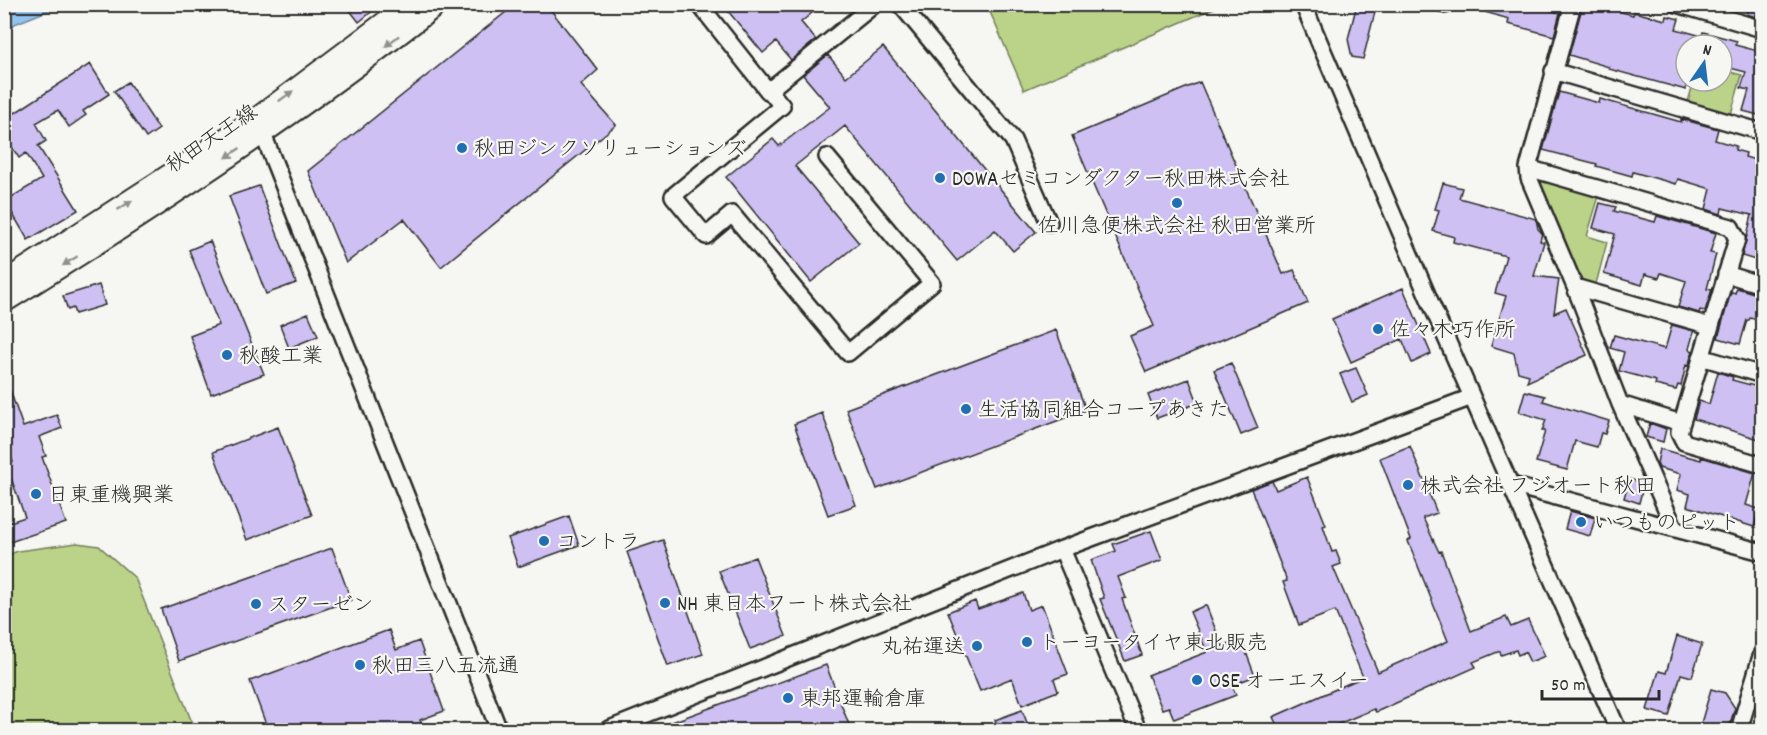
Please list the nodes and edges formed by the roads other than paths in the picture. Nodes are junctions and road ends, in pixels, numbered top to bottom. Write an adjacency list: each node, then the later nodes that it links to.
1 (409, 4): 12 (main road, 秋田天王線, one-way to 1)
2 (438, 4): 12 (main road, 秋田天王線, one-way to 12)
3 (699, 4): 11 (street)
4 (875, 4): 11 (street)
5 (900, 4): 16 (street)
6 (1303, 4): 25 (street)
7 (1573, 4): 10 (street)
8 (1677, 4): 9 (street)
9 (1762, 28)
10 (1553, 71): 13 (street); 15 (street)
11 (769, 90): 14 (street)
12 (259, 125): 18 (main road, 秋田天王線, one-way to 12); 21 (main road, 秋田天王線, one-way to 21); 34 (street)
13 (1762, 132)
14 (827, 157)
15 (1528, 168): 17 (street); 20 (street)
16 (1049, 223)
17 (1726, 274): 19 (street); 22 (street)
18 (4, 282)
19 (1762, 285)
20 (1575, 287): 22 (street); 26 (street)
21 (4, 302)
22 (1710, 326): 23 (street)
23 (1701, 357): 24 (street); 27 (street)
24 (1762, 375)
25 (1472, 397): 29 (street); 31 (street)
26 (1620, 404): 27 (street); 30 (street)
27 (1681, 423): 28 (street)
28 (1762, 465)
29 (1511, 485): 30 (street); 37 (street)
30 (1674, 527): 32 (street)
31 (1062, 549): 35 (street); 36 (street)
32 (1762, 552)
33 (1762, 653): 38 (street)
34 (499, 730)
35 (608, 730)
36 (1138, 730)
37 (1618, 730)
38 (1739, 730)

